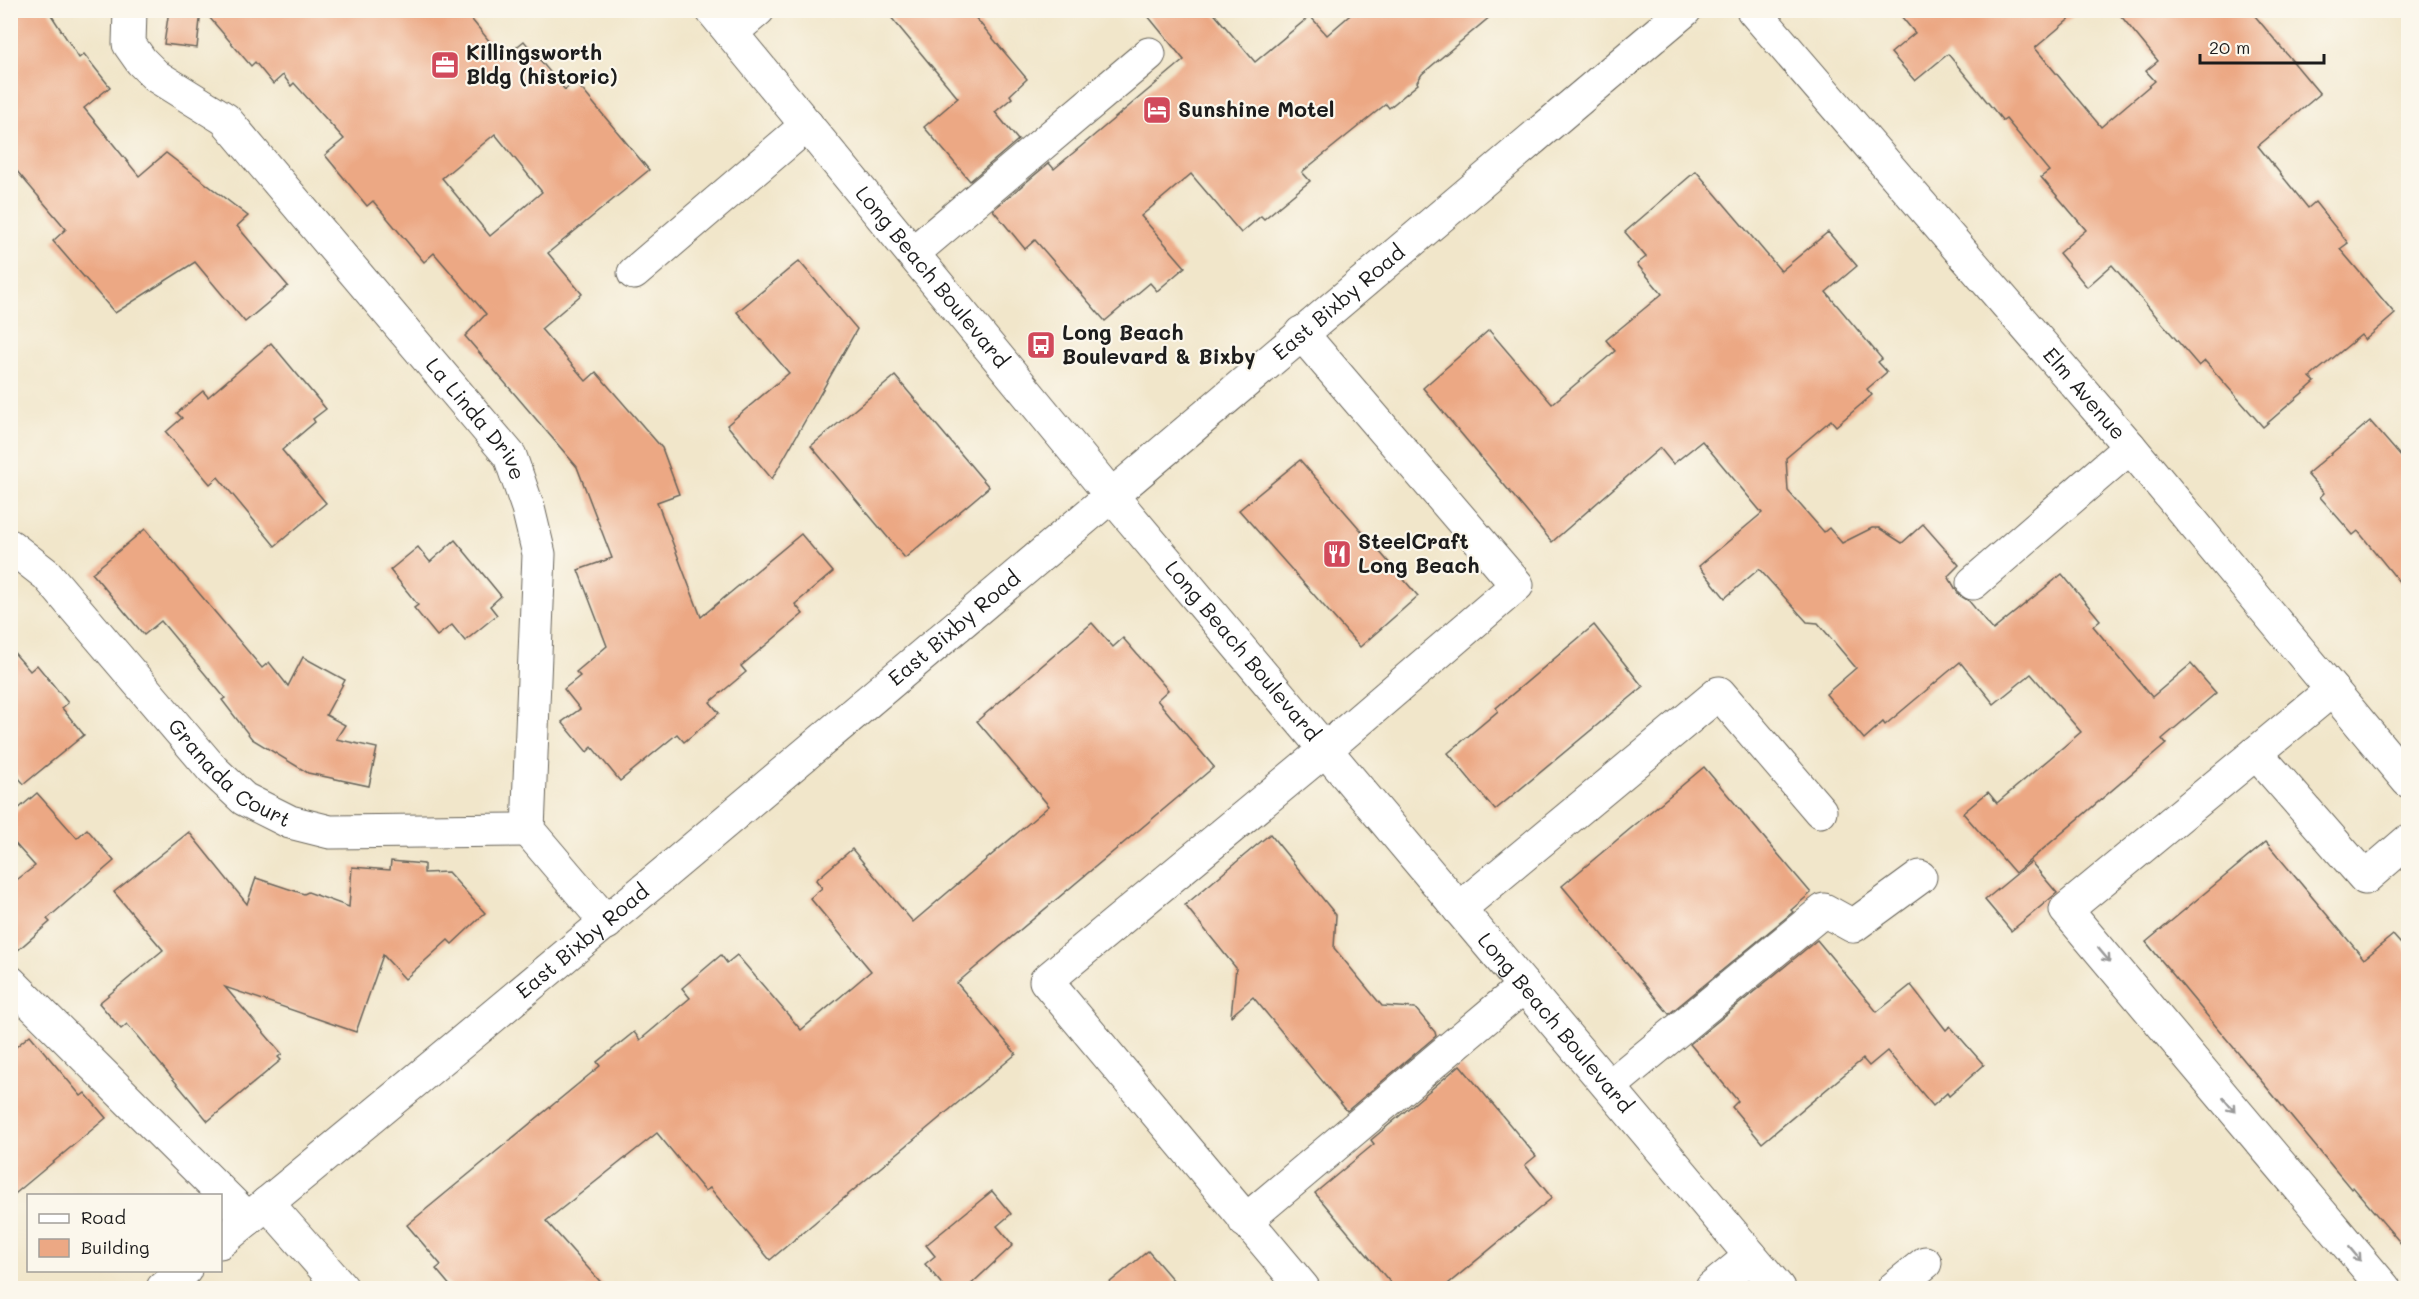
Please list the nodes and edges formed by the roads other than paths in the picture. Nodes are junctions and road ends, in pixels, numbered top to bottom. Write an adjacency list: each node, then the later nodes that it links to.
1 (130, 10): 20 (street, La Linda Drive)
2 (758, 10): 5 (street)
3 (1685, 10): 10 (street, East Bixby Road)
4 (1753, 10): 11 (street, Elm Avenue)
5 (722, 22): 7 (street, Long Beach Boulevard)
6 (1149, 54): 8 (street)
7 (807, 125): 8 (street, Long Beach Boulevard); 9 (street)
8 (913, 253): 12 (street, Long Beach Boulevard)
9 (634, 273)
10 (1301, 333): 12 (street, East Bixby Road); 16 (street)
11 (2130, 447): 14 (street); 15 (street, Elm Avenue)
12 (1111, 495): 16 (street, Long Beach Boulevard); 24 (street, East Bixby Road)
13 (10, 546): 20 (street, Granada Court)
14 (1973, 583)
15 (2332, 690): 17 (street); 18 (street, Elm Avenue)
16 (1326, 749): 23 (street, Long Beach Boulevard); 29 (street)
17 (2256, 753): 21 (street); 40 (street, one-way to 40)
18 (2409, 781)
19 (1820, 811): 23 (street)
20 (528, 830): 24 (street)
21 (2409, 841)
22 (1920, 877): 27 (street)
23 (1459, 909): 26 (street, Long Beach Boulevard)
24 (607, 923): 28 (street, East Bixby Road)
25 (10, 982): 28 (street)
26 (1524, 986): 27 (street, Long Beach Boulevard); 29 (street)
27 (1610, 1086): 31 (street, Long Beach Boulevard)
28 (258, 1211): 30 (street, East Bixby Road); 35 (street)
29 (1245, 1221): 36 (street)
30 (222, 1240)
31 (1751, 1256): 37 (street); 38 (street, Long Beach Boulevard)
32 (1925, 1263): 39 (street)
33 (183, 1272): 34 (street)
34 (163, 1288)
35 (342, 1288)
36 (1303, 1288)
37 (1713, 1288)
38 (1778, 1288)
39 (1894, 1288)
40 (2384, 1288)

